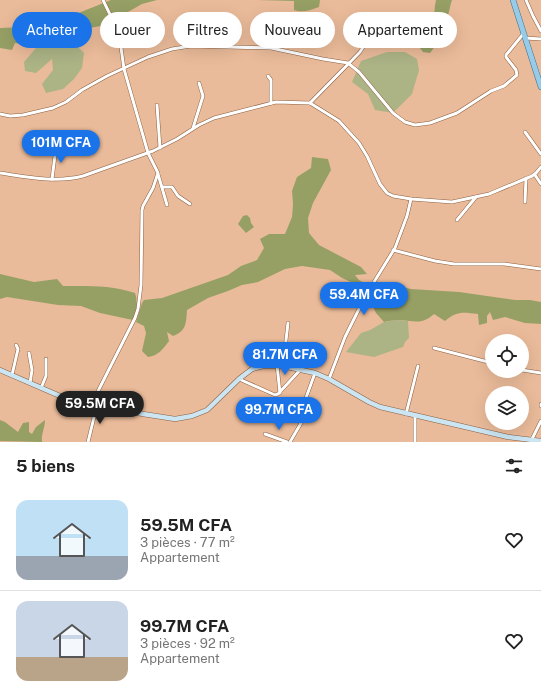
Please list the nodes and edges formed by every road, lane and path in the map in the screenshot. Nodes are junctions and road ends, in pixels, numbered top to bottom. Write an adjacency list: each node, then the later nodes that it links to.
1 (103, 0): 9 (street)
2 (513, 0): 5 (main road)
3 (526, 0): 4 (street)
4 (541, 30)
5 (524, 36): 6 (street); 8 (street); 12 (main road)
6 (541, 39)
7 (363, 48): 8 (street)
8 (348, 63): 9 (street); 14 (street)
9 (124, 69): 16 (street); 21 (street)
10 (268, 76): 13 (street)
11 (199, 83): 17 (street)
12 (541, 87)
13 (271, 103): 14 (street); 17 (street)
14 (310, 103): 32 (street)
15 (157, 106): 20 (street)
16 (0, 114)
17 (193, 128): 20 (street)
18 (524, 132): 22 (street)
19 (56, 148): 28 (street)
20 (160, 148): 21 (street)
21 (148, 153): 25 (street); 28 (street)
22 (541, 154)
23 (541, 167): 26 (street)
24 (0, 173): 28 (street)
25 (158, 174): 30 (street); 58 (street)
26 (535, 175): 27 (street); 29 (street)
27 (526, 178): 31 (street); 33 (street)
28 (52, 179)
29 (541, 184)
30 (162, 187): 34 (street); 35 (street)
31 (476, 196): 32 (street); 36 (street)
32 (411, 199): 37 (street)
33 (524, 202)
34 (190, 204)
35 (167, 205)
36 (457, 220)
37 (393, 250): 38 (street); 54 (street)
38 (541, 269)
39 (288, 323): 45 (street)
40 (16, 345): 52 (street)
41 (434, 348): 44 (street)
42 (29, 353): 55 (street)
43 (46, 359): 56 (street)
44 (485, 361)
45 (280, 365): 47 (street); 53 (street); 57 (street)
46 (418, 366): 60 (street)
47 (301, 369): 50 (street); 57 (street)
48 (0, 370): 52 (street)
49 (529, 371): 51 (street)
50 (315, 373): 54 (street); 67 (street)
51 (541, 373)
52 (12, 375): 55 (street)
53 (239, 379): 57 (street); 59 (street)
54 (329, 379): 60 (street)
55 (30, 383): 56 (street)
56 (41, 388): 58 (street)
57 (280, 393)
58 (92, 403): 59 (street)
59 (98, 405): 66 (street)
60 (406, 414): 61 (street)
61 (415, 416): 64 (street); 68 (street)
62 (541, 421): 64 (street)
63 (265, 434): 67 (street)
64 (531, 441): 65 (street)
65 (541, 441)
66 (88, 442)
67 (289, 442)
68 (415, 442)

